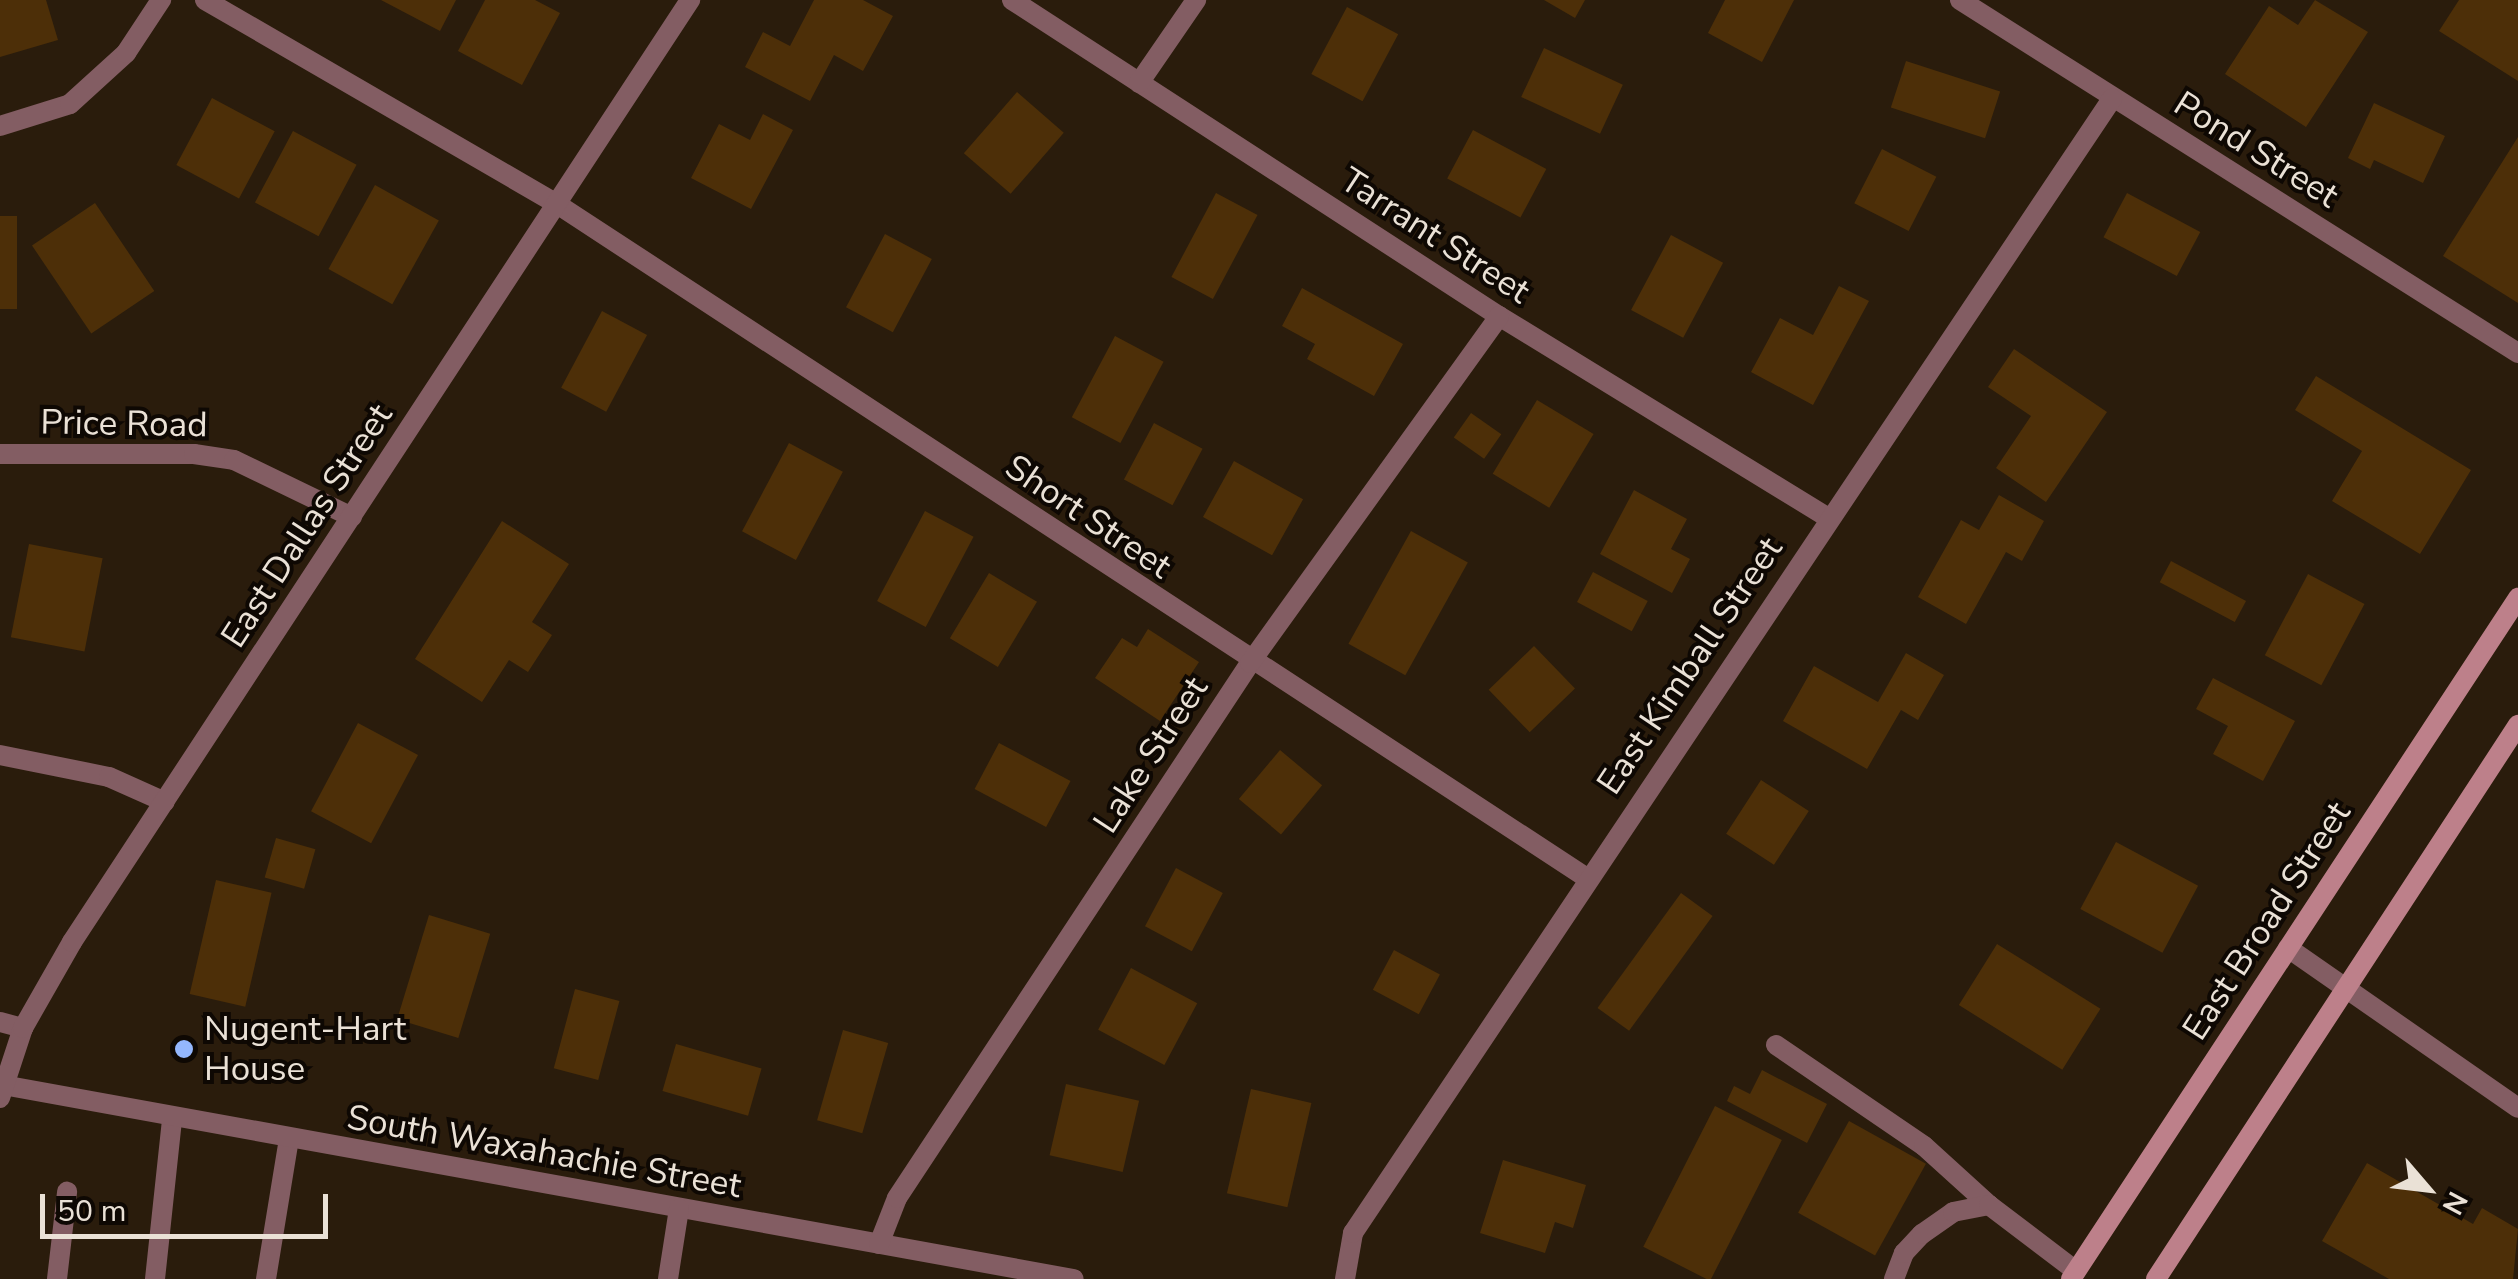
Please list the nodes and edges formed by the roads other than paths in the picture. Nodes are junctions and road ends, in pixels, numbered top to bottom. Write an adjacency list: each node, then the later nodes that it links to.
1 (161, 0): 9 (street)
2 (205, 0): 10 (street, Short Street)
3 (690, 0): 10 (street, East Dallas Street)
4 (1012, 0): 7 (street, Tarrant Street)
5 (1196, 0): 7 (street)
6 (1960, 0): 8 (street, Pond Street)
7 (1139, 83): 11 (street, Tarrant Street)
8 (2112, 98): 12 (street, Pond Street); 15 (street, East Kimball Street)
9 (0, 126)
10 (557, 204): 14 (street, East Dallas Street); 17 (street, Short Street)
11 (1499, 316): 15 (street, Tarrant Street); 17 (street, Lake Street)
12 (2518, 354)
13 (0, 454): 14 (street, Price Road)
14 (352, 518): 20 (street, East Dallas Street)
15 (1828, 518): 21 (street, East Kimball Street)
16 (2518, 598): 22 (main road, East Broad Street)
17 (1250, 664): 21 (street, Short Street); 34 (street, Lake Street)
18 (2518, 725): 23 (main road)
19 (0, 756): 20 (street)
20 (166, 802): 25 (street, East Dallas Street)
21 (1587, 878): 41 (street, East Kimball Street)
22 (2288, 948): 23 (street); 35 (main road, East Broad Street)
23 (2348, 986): 28 (street); 43 (main road)
24 (0, 1022): 25 (street)
25 (23, 1028): 27 (street, East Dallas Street)
26 (1776, 1045): 32 (street)
27 (1, 1092): 29 (street, South Waxahachie Street)
28 (2518, 1108)
29 (172, 1119): 30 (street, South Waxahachie Street); 37 (street)
30 (289, 1140): 33 (street, South Waxahachie Street); 38 (street)
31 (66, 1192): 36 (street)
32 (1989, 1205): 35 (street); 42 (street)
33 (680, 1209): 34 (street, South Waxahachie Street); 39 (street)
34 (878, 1244): 40 (street, South Waxahachie Street)
35 (2074, 1275)
36 (57, 1279)
37 (155, 1279)
38 (266, 1279)
39 (668, 1279)
40 (1074, 1279)
41 (1345, 1279)
42 (1894, 1279)
43 (2156, 1279)

